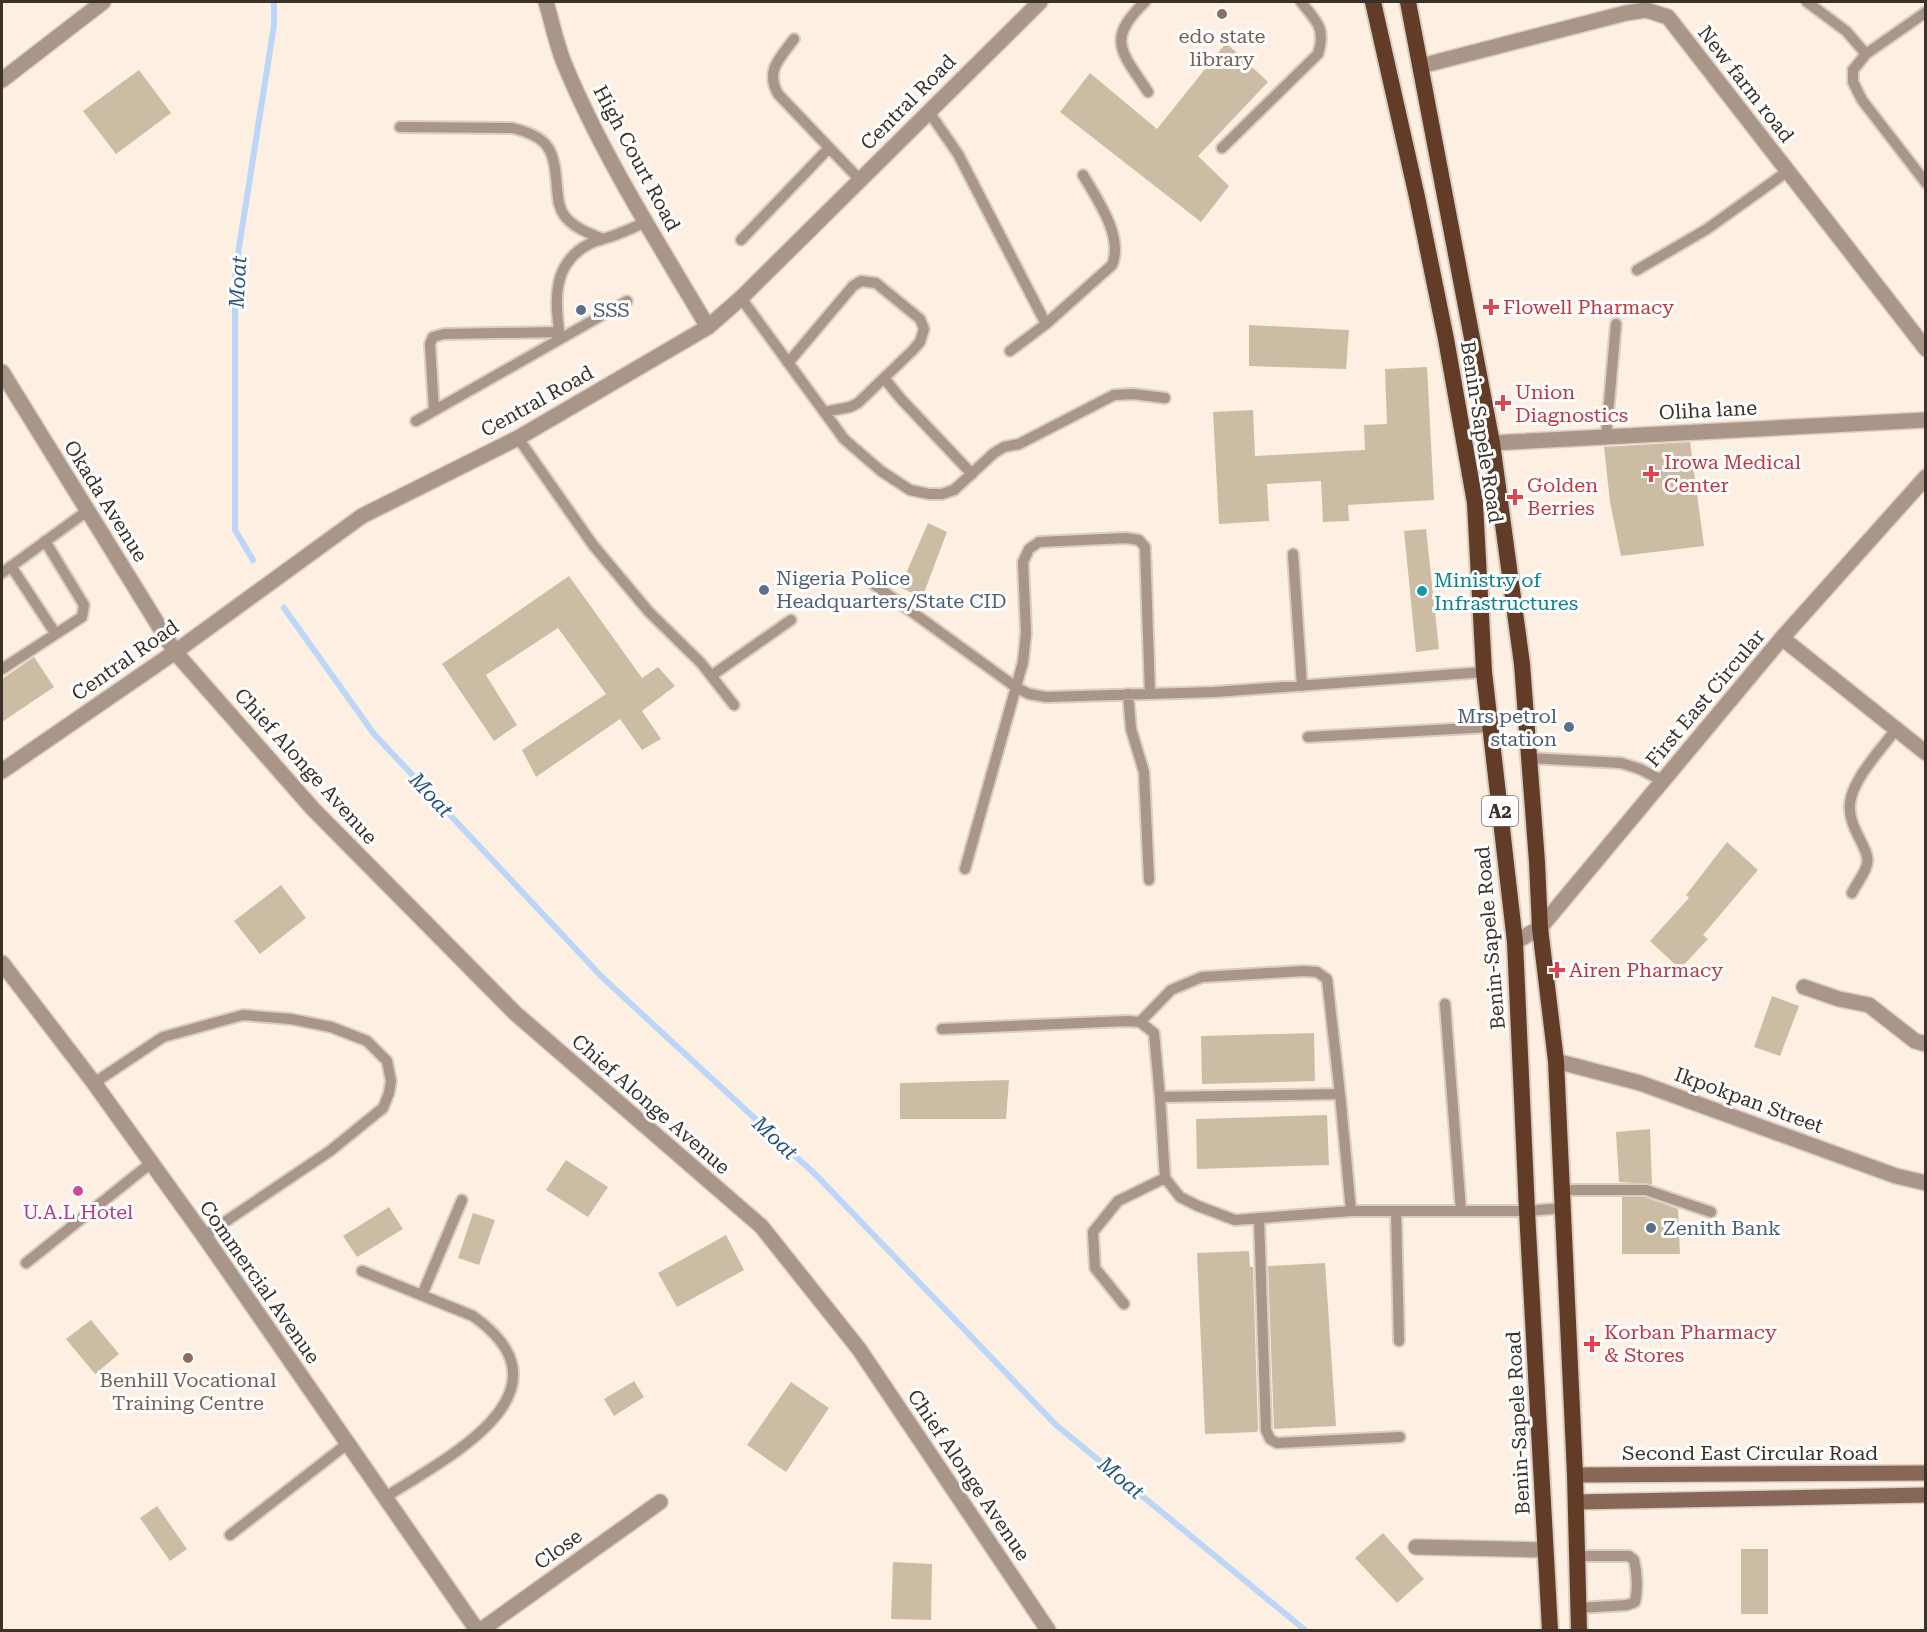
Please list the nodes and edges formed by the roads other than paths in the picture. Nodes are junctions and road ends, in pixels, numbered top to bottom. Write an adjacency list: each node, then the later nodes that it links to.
1 (103, 2): 13 (street)
2 (546, 2): 23 (street, High Court Road)
3 (1040, 2): 15 (street, Central Road)
4 (1145, 2): 14 (lane)
5 (1301, 2): 18 (lane)
6 (1373, 2): 59 (highway, Benin-Sapele Road / A2)
7 (1408, 2): 12 (highway, Benin-Sapele Road / A2)
8 (1808, 2): 11 (lane)
9 (1926, 12): 11 (lane)
10 (794, 39): 17 (lane)
11 (1866, 54): 22 (lane)
12 (1422, 66): 19 (street, New farm road); 45 (highway, Benin-Sapele Road / A2)
13 (2, 80)
14 (1148, 92)
15 (929, 112): 21 (street, Central Road); 29 (lane)
16 (400, 127): 24 (lane)
17 (829, 148): 21 (lane); 25 (lane)
18 (1222, 148)
19 (1788, 171): 26 (lane); 33 (street, New farm road)
20 (1083, 175): 29 (lane)
21 (860, 180): 27 (street, Central Road)
22 (1926, 183)
23 (645, 222): 24 (lane); 31 (street, High Court Road)
24 (603, 238): 32 (lane)
25 (741, 240)
26 (1637, 270)
27 (741, 298): 31 (street, Central Road); 35 (lane)
28 (627, 301): 32 (lane)
29 (1046, 324): 34 (lane)
30 (1616, 324): 43 (lane)
31 (708, 327): 44 (street, Central Road)
32 (560, 336): 39 (lane); 39 (lane)
33 (1926, 349)
34 (1010, 351)
35 (788, 363): 37 (lane); 40 (lane)
36 (2, 372): 48 (street, Okada Avenue)
37 (884, 378): 40 (lane); 46 (lane)
38 (1164, 398): 46 (lane)
39 (434, 410): 42 (lane)
40 (824, 412): 46 (lane)
41 (1926, 420): 43 (street, Oliha lane)
42 (416, 421)
43 (1606, 437): 45 (street, Oliha lane)
44 (518, 438): 57 (street, Central Road); 60 (lane)
45 (1492, 443): 70 (highway, Benin-Sapele Road / A2)
46 (972, 474)
47 (1926, 477): 56 (street, First East Circular)
48 (87, 511): 49 (lane); 57 (street, Okada Avenue)
49 (45, 541): 51 (lane); 55 (lane)
50 (1293, 554): 61 (lane)
51 (11, 566): 52 (lane); 55 (lane)
52 (2, 573)
53 (872, 583): 62 (lane)
54 (791, 620): 60 (lane)
55 (55, 633): 58 (lane)
56 (1782, 638): 67 (street); 72 (street, First East Circular)
57 (175, 652): 71 (street, Central Road); 120 (street, Chief Alonge Avenue)
58 (2, 669)
59 (1484, 672): 61 (lane); 66 (highway, Benin-Sapele Road / A2)
60 (711, 676): 65 (lane)
61 (1302, 686): 64 (lane)
62 (1017, 688): 63 (lane); 64 (lane); 73 (lane)
63 (1128, 694): 64 (lane); 74 (lane)
64 (1150, 694)
65 (734, 705)
66 (1490, 727): 68 (lane); 77 (highway, Benin-Sapele Road / A2)
67 (1896, 729): 69 (street); 75 (lane)
68 (1308, 737)
69 (1926, 753)
70 (1529, 758): 72 (lane); 76 (highway, Benin-Sapele Road / A2)
71 (2, 771)
72 (1663, 781): 76 (street, First East Circular)
73 (964, 869)
74 (1149, 880)
75 (1852, 892)
76 (1540, 928): 77 (street, First East Circular); 84 (highway, Benin-Sapele Road / A2)
77 (1515, 942): 97 (highway, Benin-Sapele Road / A2)
78 (2, 963): 85 (street, Commercial Avenue)
79 (1804, 987): 83 (street)
80 (1445, 1004): 96 (lane)
81 (1140, 1022): 82 (lane); 86 (lane); 87 (lane)
82 (942, 1029)
83 (1926, 1044)
84 (1556, 1061): 90 (street, Ikpokpan Street); 91 (highway, Benin-Sapele Road / A2)
85 (94, 1083): 88 (street, Commercial Avenue); 100 (lane)
86 (1340, 1094): 87 (lane); 94 (lane)
87 (1160, 1097): 89 (lane)
88 (151, 1163): 100 (street, Commercial Avenue); 101 (lane)
89 (1164, 1178): 99 (lane); 104 (lane)
90 (1926, 1183)
91 (1562, 1190): 93 (highway, Benin-Sapele Road / A2); 98 (lane)
92 (462, 1200): 103 (lane)
93 (1563, 1208): 97 (lane); 109 (highway, Benin-Sapele Road / A2)
94 (1351, 1210): 95 (lane); 99 (lane)
95 (1396, 1210): 96 (lane); 105 (lane)
96 (1461, 1211): 97 (lane)
97 (1527, 1211): 116 (highway, Benin-Sapele Road / A2)
98 (1711, 1212)
99 (1259, 1218): 106 (lane)
100 (204, 1236): 107 (street, Commercial Avenue)
101 (26, 1263)
102 (362, 1271): 103 (lane)
103 (422, 1295): 111 (lane)
104 (1124, 1304)
105 (1398, 1341)
106 (1400, 1437)
107 (347, 1444): 111 (street, Commercial Avenue); 114 (lane)
108 (1926, 1473): 109 (main road, Second East Circular Road)
109 (1575, 1475): 113 (highway, Benin-Sapele Road / A2)
110 (1926, 1495): 113 (main road)
111 (384, 1498): 119 (street, Commercial Avenue)
112 (660, 1502): 119 (street, Close)
113 (1576, 1502): 117 (highway, Benin-Sapele Road / A2)
114 (231, 1535)
115 (1416, 1547): 116 (street)
116 (1546, 1550): 121 (highway, Benin-Sapele Road / A2)
117 (1577, 1556): 118 (highway, Benin-Sapele Road / A2); 118 (lane)
118 (1578, 1608): 122 (highway, Benin-Sapele Road / A2)
119 (479, 1630)
120 (1047, 1630)
121 (1550, 1630)
122 (1579, 1630)

